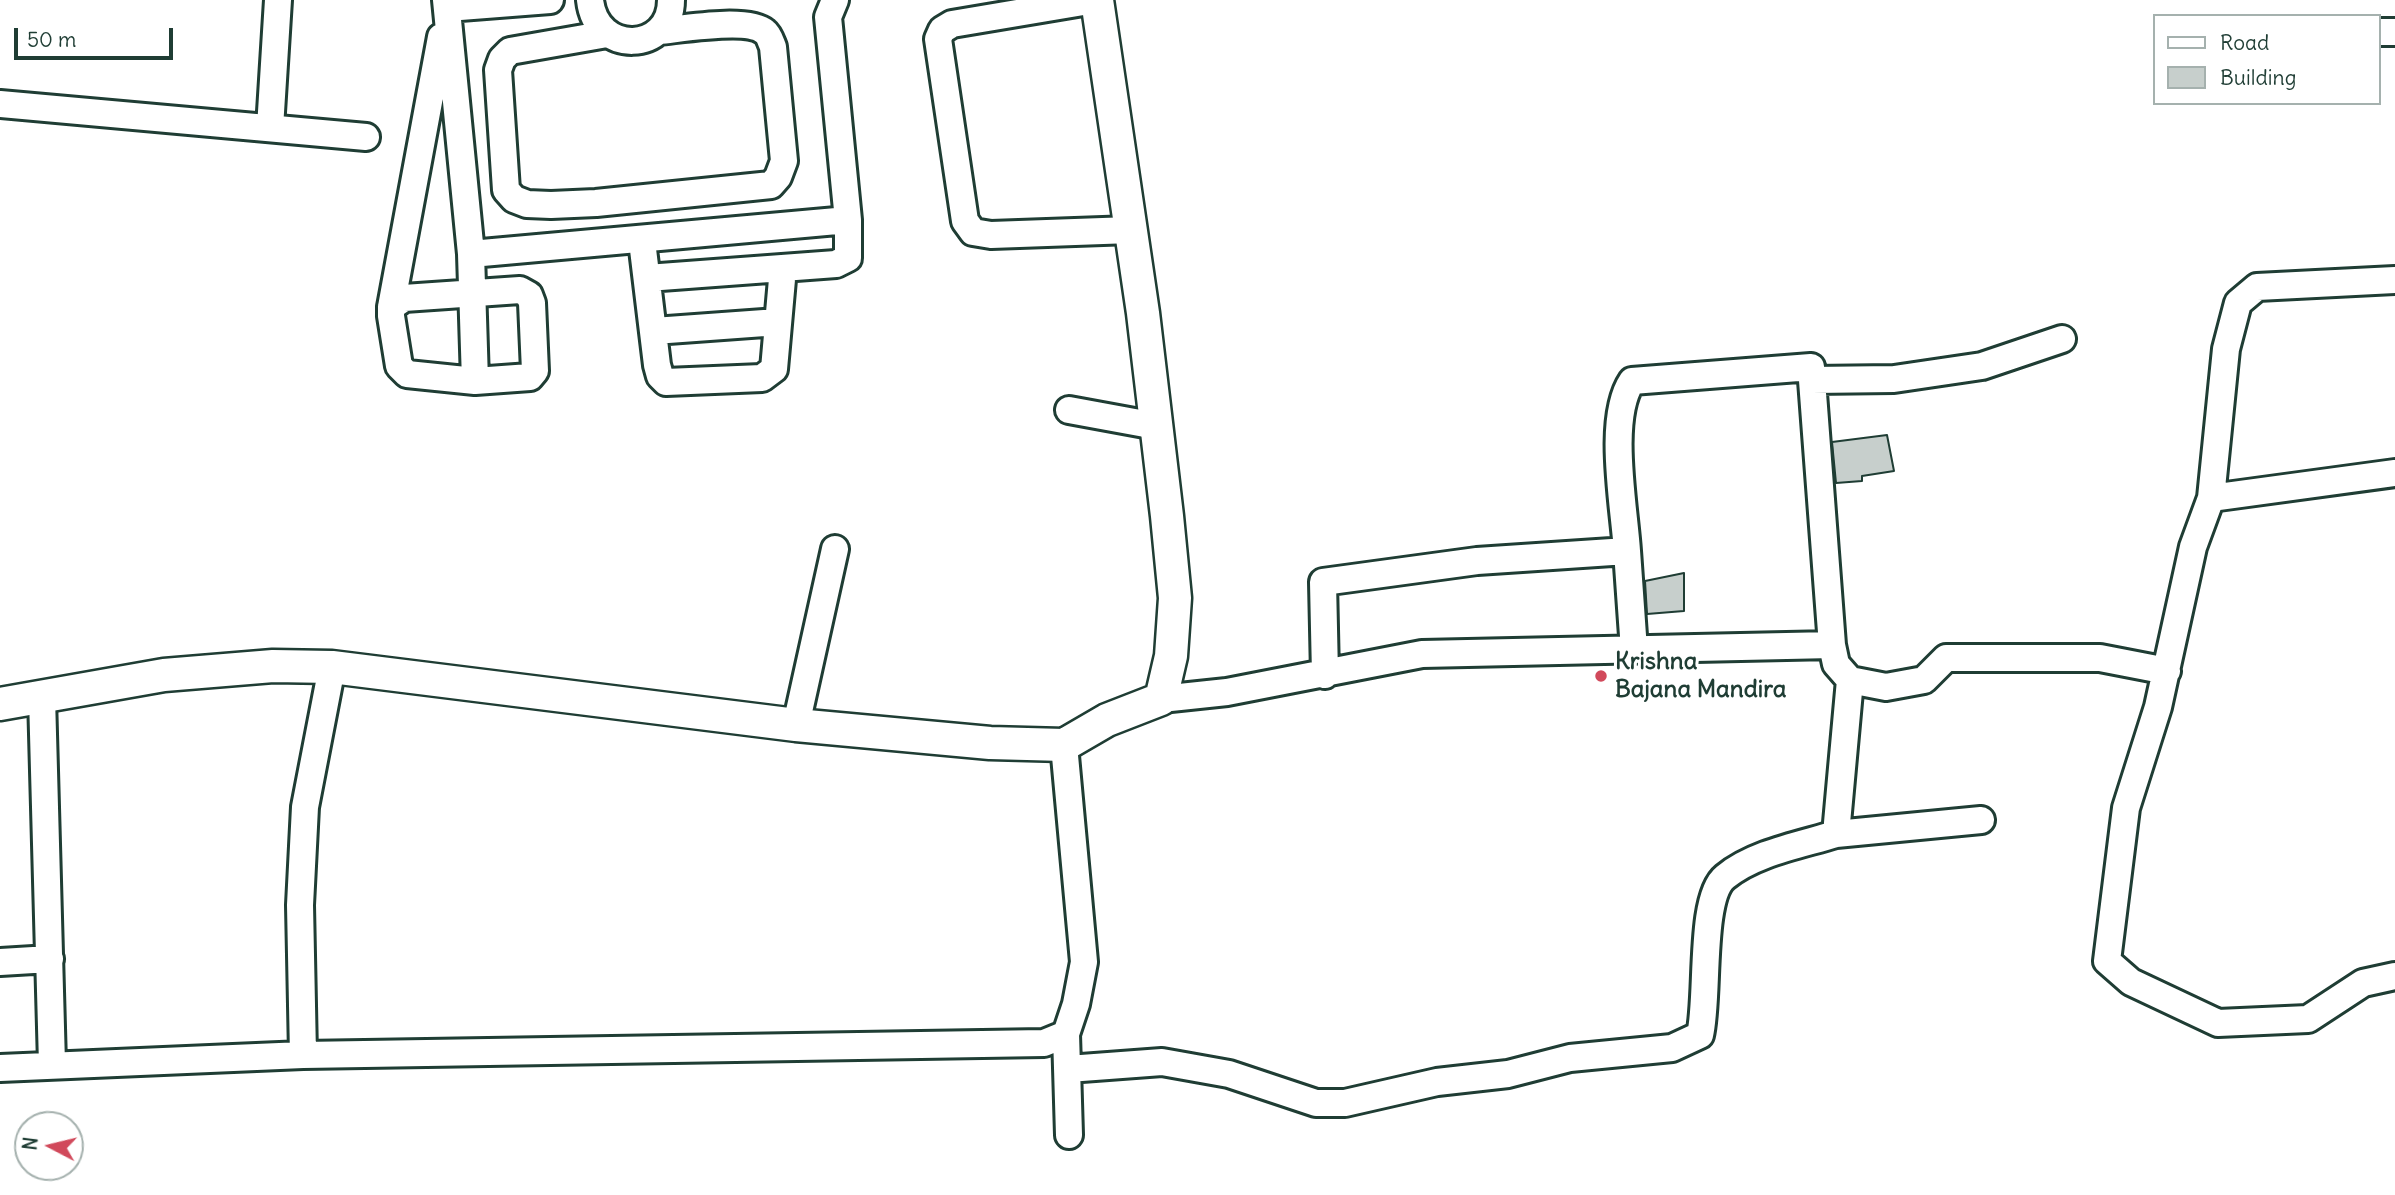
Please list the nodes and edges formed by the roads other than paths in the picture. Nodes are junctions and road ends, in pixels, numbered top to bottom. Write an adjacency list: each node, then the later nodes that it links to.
1 (278, 0): 11 (street)
2 (550, 0): 7 (street)
3 (590, 0): 9 (street)
4 (671, 0): 8 (street)
5 (1096, 0): 18 (street); 18 (street)
6 (832, 1): 17 (street)
7 (447, 4): 14 (street); 27 (street)
8 (659, 31): 9 (street); 15 (street)
9 (607, 34): 13 (street)
10 (0, 104): 11 (street)
11 (270, 128): 12 (street)
12 (366, 137)
13 (504, 158): 14 (street); 16 (street)
14 (463, 162): 22 (street)
15 (692, 193): 16 (street); 19 (street)
16 (596, 203): 21 (street)
17 (848, 220): 19 (street); 23 (street)
18 (1131, 230): 34 (street)
19 (696, 236): 20 (street)
20 (642, 241): 21 (street); 24 (street)
21 (599, 244): 22 (street)
22 (471, 254): 26 (street)
23 (783, 268): 24 (street); 28 (street)
24 (647, 278): 29 (street)
25 (2395, 280): 36 (street)
26 (472, 293): 27 (street); 32 (street); 32 (street)
27 (391, 307): 32 (street)
28 (778, 322): 29 (street); 29 (street)
29 (654, 331)
30 (2062, 339): 31 (street)
31 (1812, 380): 38 (street); 39 (street)
32 (475, 381)
33 (1069, 410): 34 (street)
34 (1156, 426): 46 (street)
35 (2395, 473): 36 (street)
36 (2211, 498): 42 (street)
37 (835, 549): 48 (street)
38 (1627, 551): 40 (street); 43 (street)
39 (1832, 645): 40 (street); 44 (street)
40 (1634, 650): 43 (street)
41 (332, 667): 45 (street); 48 (street); 56 (street)
42 (2167, 671): 44 (street); 54 (street)
43 (1325, 675): 46 (street)
44 (1850, 680): 51 (street)
45 (42, 696): 47 (street); 52 (street)
46 (1161, 699): 49 (street)
47 (0, 704)
48 (796, 725): 49 (street)
49 (1064, 745): 55 (street)
50 (1980, 820): 51 (street)
51 (1836, 834): 59 (street)
52 (50, 959): 53 (street); 57 (street)
53 (0, 962)
54 (2395, 976)
55 (1066, 1034): 56 (street); 59 (street)
56 (303, 1055): 57 (street)
57 (52, 1064): 58 (street)
58 (0, 1068)
59 (1068, 1069): 60 (street)
60 (1069, 1135)

